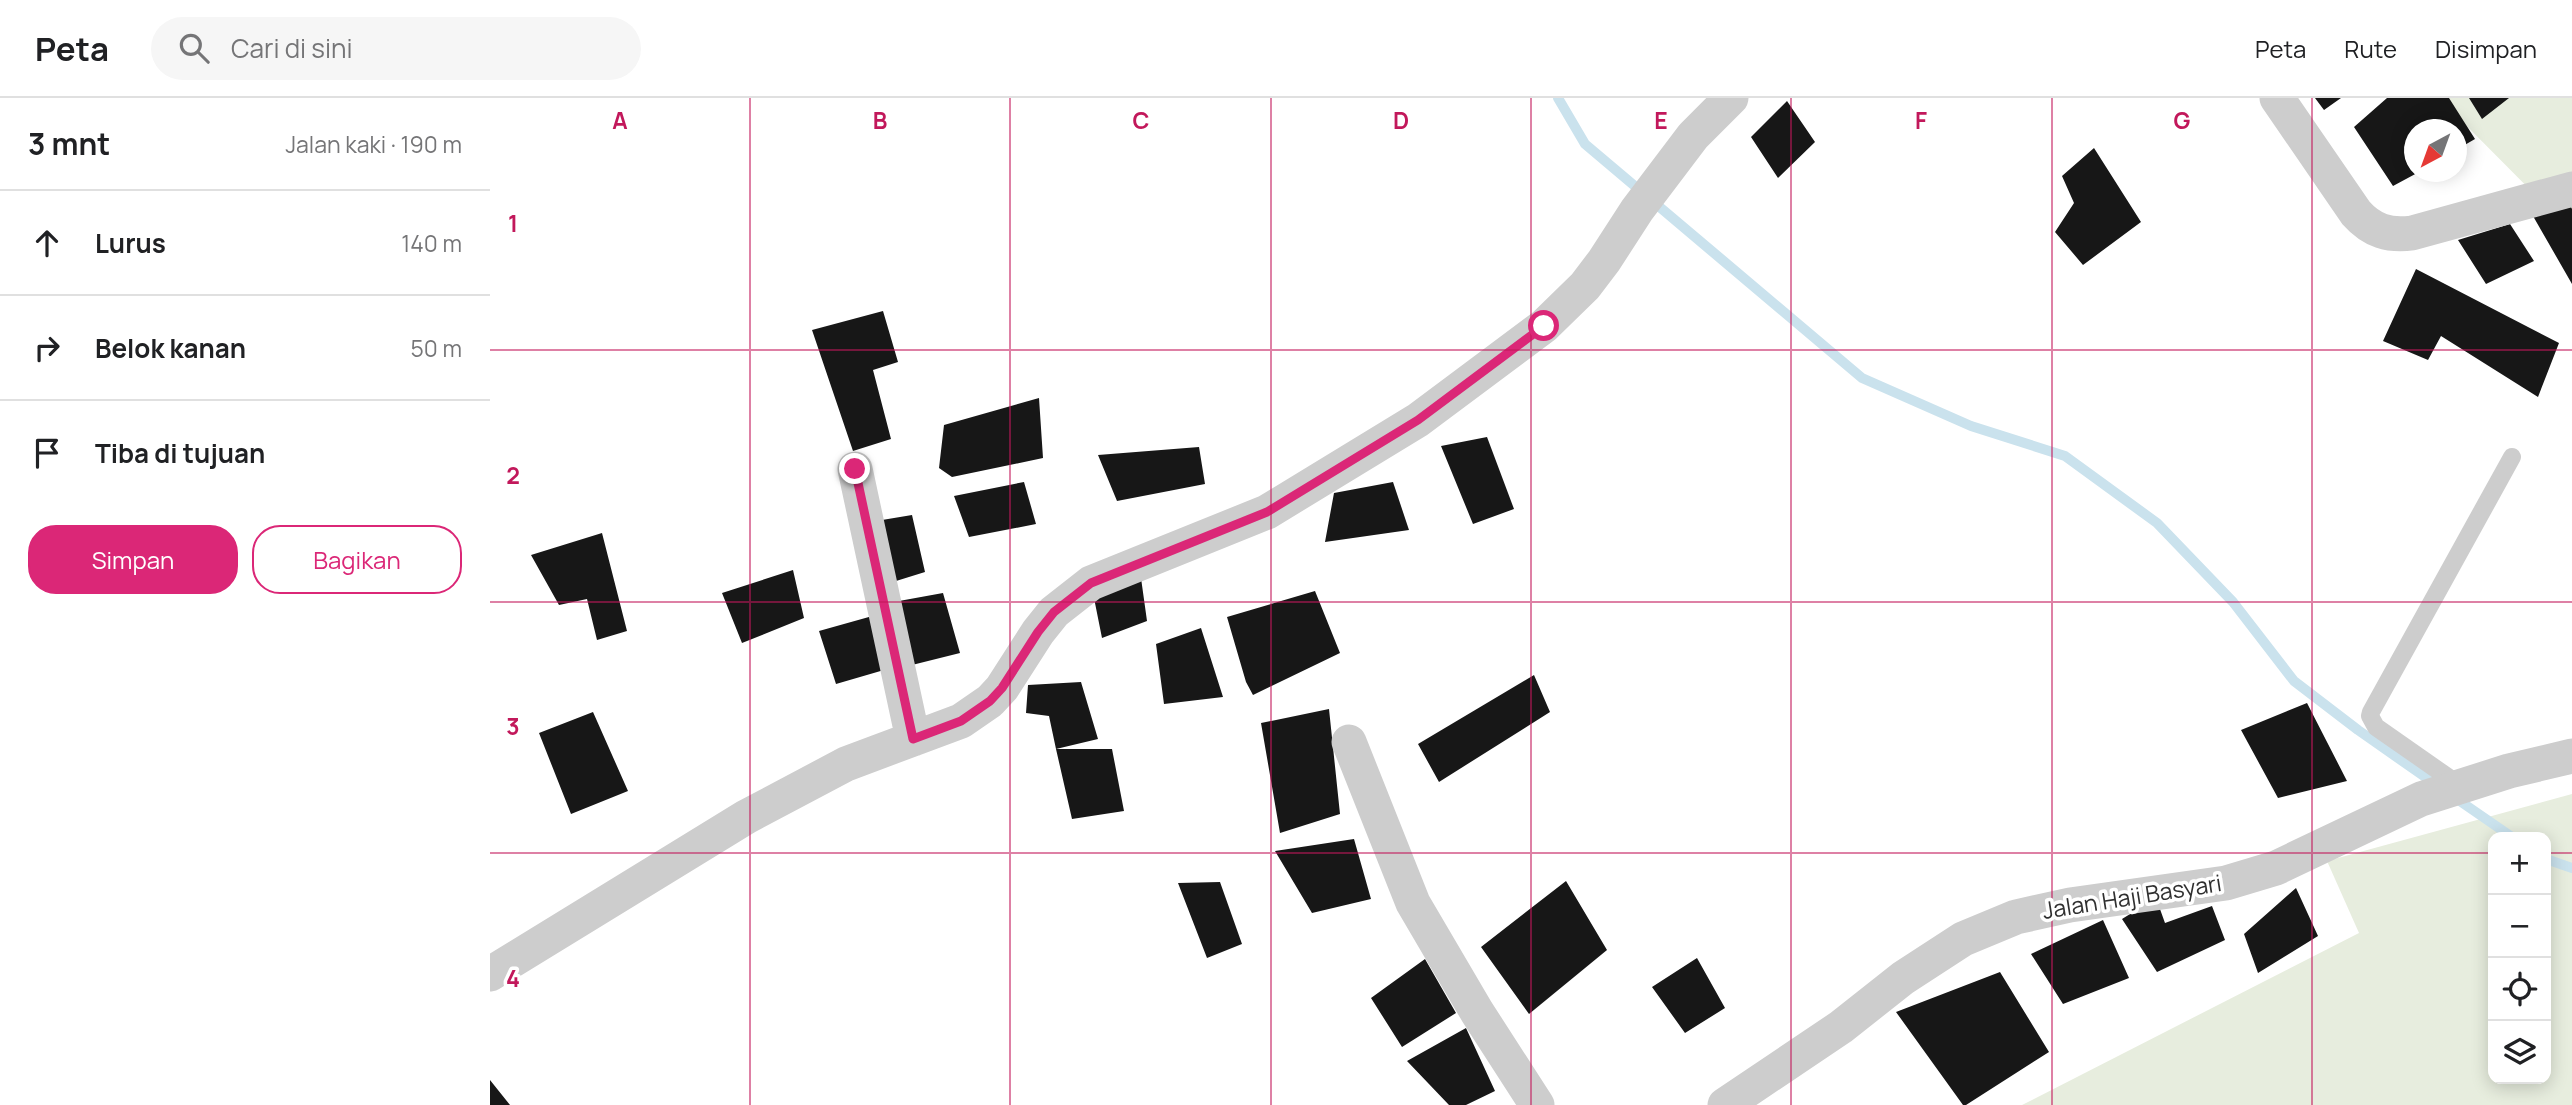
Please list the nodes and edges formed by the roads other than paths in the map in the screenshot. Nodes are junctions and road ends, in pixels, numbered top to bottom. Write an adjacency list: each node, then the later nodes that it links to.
1 (1731, 98): 6 (street)
2 (2277, 98): 3 (street)
3 (2572, 189)
4 (2512, 457): 9 (lane)
5 (855, 469): 6 (street)
6 (913, 739): 10 (street)
7 (1349, 742): 11 (street)
8 (2572, 756): 9 (street, Jalan Haji Basyari)
9 (2462, 787): 12 (street, Jalan Haji Basyari)
10 (490, 974)
11 (1537, 1105)
12 (1726, 1105)

